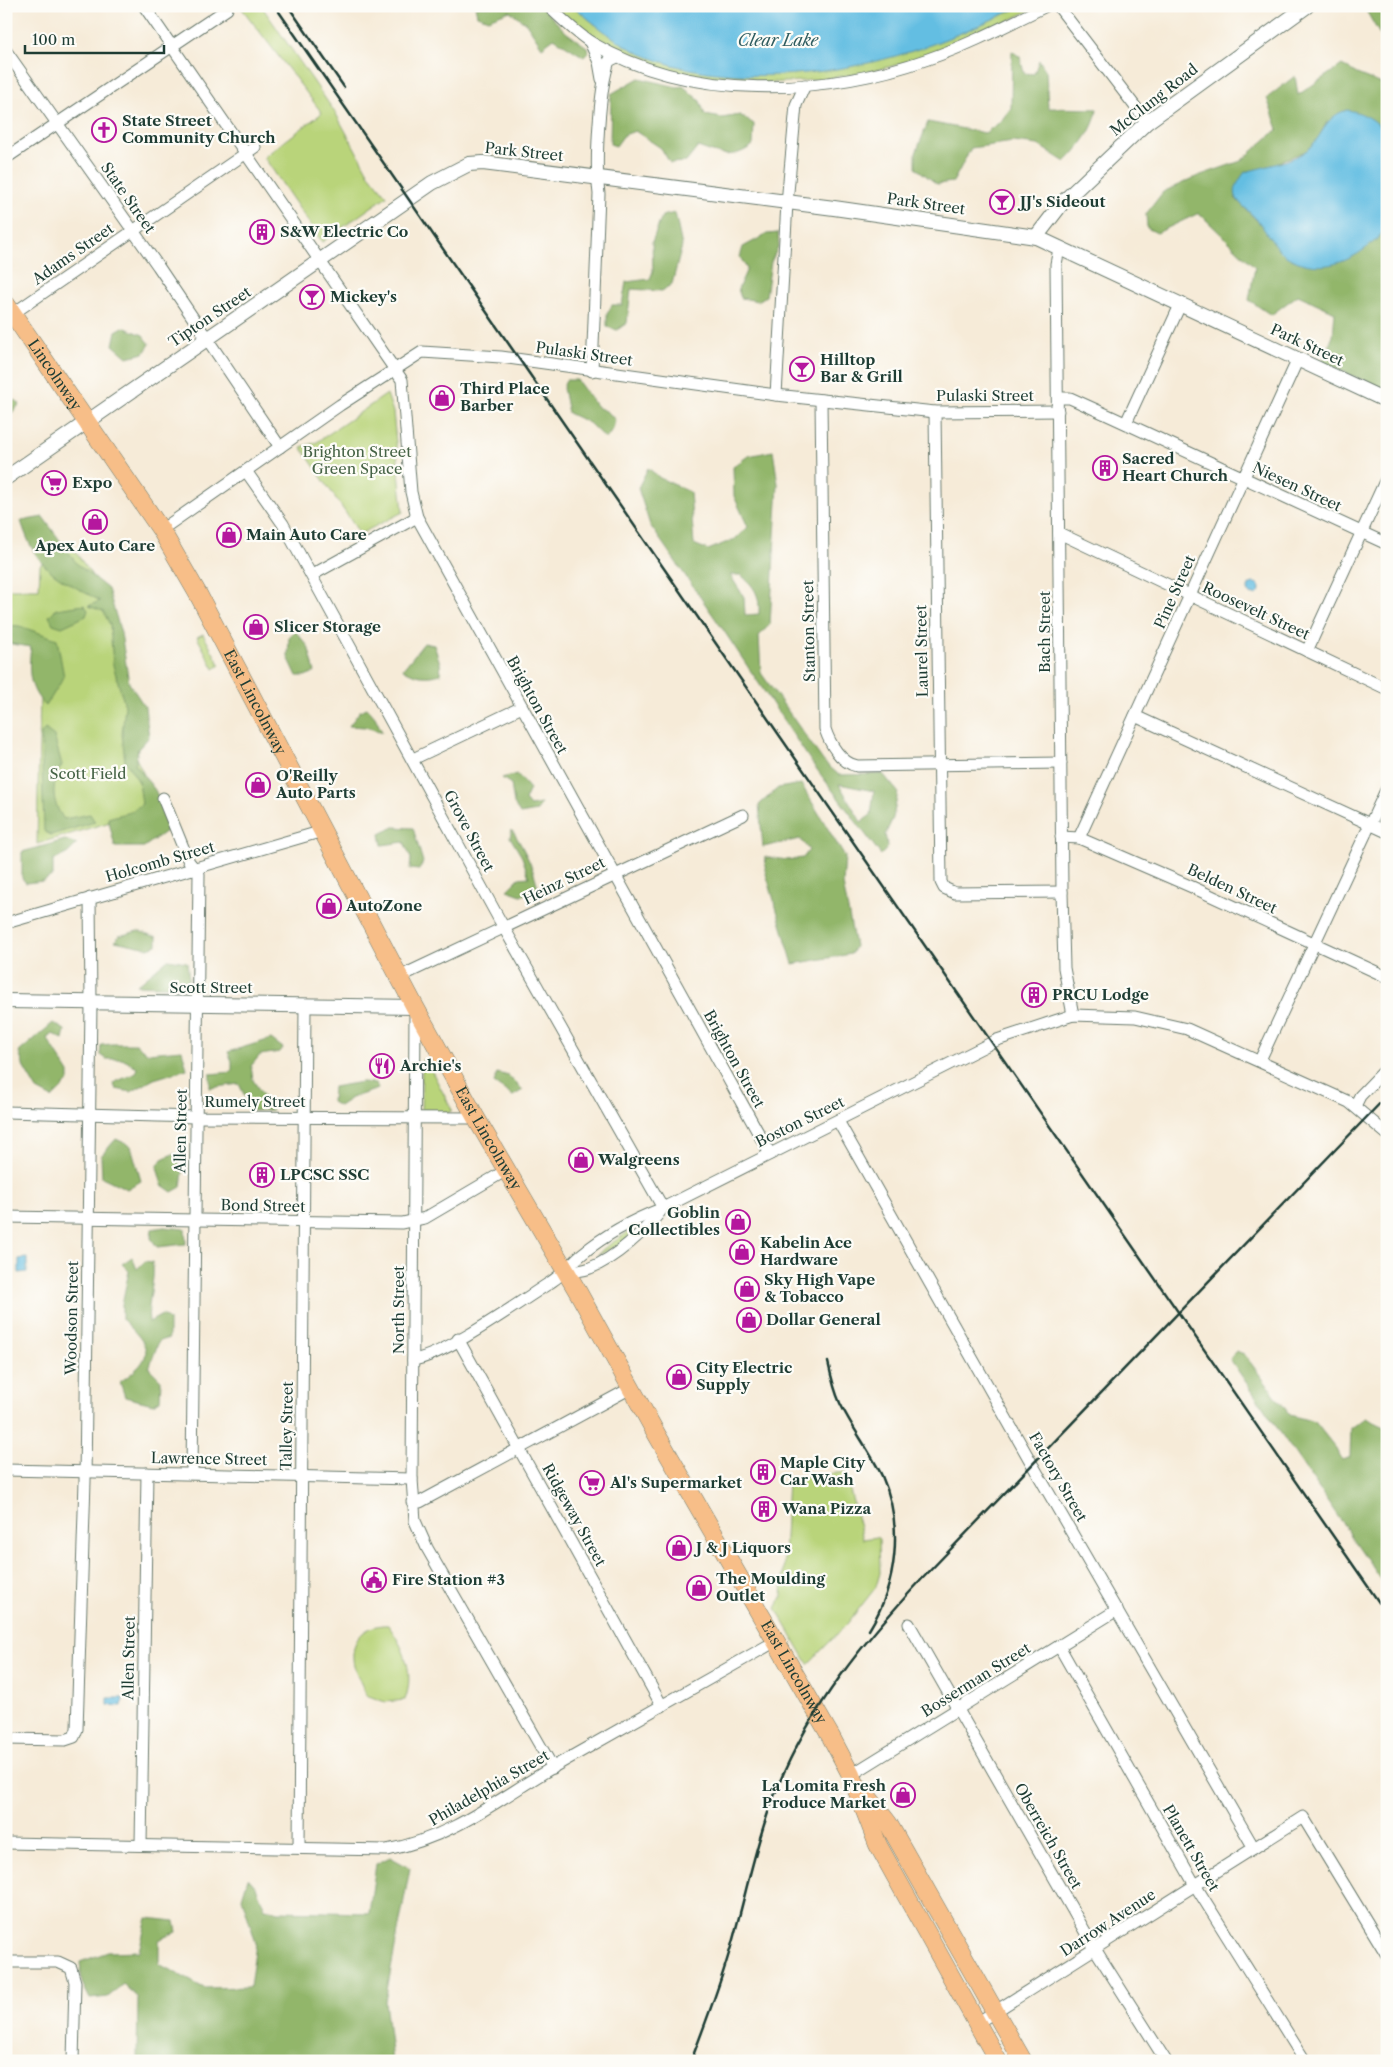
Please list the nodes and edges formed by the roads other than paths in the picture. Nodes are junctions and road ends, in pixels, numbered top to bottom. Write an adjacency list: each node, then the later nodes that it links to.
1 (144, 6): 8 (street, Brighton Street)
2 (548, 6): 7 (street)
3 (1046, 6): 12 (street)
4 (1058, 6): 15 (street)
5 (1307, 6): 15 (street, McClung Road)
6 (227, 9): 8 (street)
7 (590, 42): 10 (street); 11 (street)
8 (171, 46): 16 (street); 17 (street, Brighton Street)
9 (6, 51): 16 (street, State Street)
10 (617, 56): 11 (street); 13 (street)
11 (603, 83): 19 (street)
12 (805, 85): 13 (street); 14 (street)
13 (786, 86): 14 (street)
14 (796, 105): 21 (street)
15 (1147, 122): 23 (street, McClung Road)
16 (58, 124): 18 (street); 22 (street, State Street)
17 (250, 150): 22 (street, Adams Street); 25 (street, Brighton Street)
18 (6, 158)
19 (598, 178): 20 (street, Park Street); 21 (street, Park Street); 31 (street)
20 (432, 182): 25 (street, Tipton Street)
21 (787, 203): 23 (street, Park Street); 32 (street)
22 (133, 232): 27 (street, Adams Street); 28 (street, State Street)
23 (1036, 237): 24 (street, Park Street)
24 (1059, 249): 26 (street, Park Street); 33 (street, Bach Street)
25 (320, 261): 28 (street, Tipton Street); 30 (street, Brighton Street)
26 (1181, 303): 29 (street, Park Street); 39 (street)
27 (8, 312): 38 (main road, Lincolnway)
28 (207, 339): 38 (street, Tipton Street); 40 (street)
29 (1298, 359): 35 (street, Park Street); 44 (street, Pine Street)
30 (395, 369): 31 (street, Pulaski Street); 40 (street, Pulaski Street); 45 (street, Brighton Street)
31 (592, 371): 32 (street, Pulaski Street)
32 (776, 395): 34 (street, Pulaski Street)
33 (1058, 398): 36 (street, Bach Street); 39 (street, Niesen Street)
34 (821, 400): 37 (street, Pulaski Street); 58 (street, Stanton Street)
35 (1387, 401)
36 (1058, 411): 37 (street, Pulaski Street); 47 (street, Bach Street)
37 (935, 412): 58 (street, Laurel Street)
38 (87, 420): 43 (street, Tipton Street); 46 (main road, East Lincolnway)
39 (1126, 423): 44 (street, Niesen Street)
40 (280, 447): 41 (street, Pulaski Street)
41 (246, 470): 46 (street, Pulaski Street); 50 (street, Grove Street)
42 (1387, 477): 48 (street)
43 (6, 478)
44 (1243, 478): 48 (street, Niesen Street); 51 (street, Pine Street)
45 (417, 517): 50 (street); 54 (street, Brighton Street)
46 (161, 530): 63 (main road, East Lincolnway)
47 (1059, 533): 51 (street, Roosevelt Street); 57 (street, Bach Street)
48 (1361, 533): 49 (street, Niesen Street); 52 (street)
49 (1387, 544)
50 (312, 575): 56 (street, Grove Street)
51 (1189, 596): 52 (street, Roosevelt Street); 55 (street, Pine Street)
52 (1307, 651): 53 (street, Roosevelt Street)
53 (1387, 689)
54 (522, 707): 56 (street); 68 (street, Brighton Street)
55 (1135, 716): 62 (street); 66 (street, Pine Street)
56 (413, 758): 72 (street, Grove Street)
57 (1060, 763): 58 (street); 65 (street, Bach Street)
58 (938, 766): 69 (street, Laurel Street)
59 (1387, 788): 62 (street)
60 (163, 798): 67 (street, Allen Street)
61 (743, 815): 68 (street, Heinz Street)
62 (1370, 824): 64 (street); 73 (street)
63 (323, 831): 67 (street, Holcomb Street); 74 (main road, East Lincolnway)
64 (1387, 832)
65 (1061, 837): 66 (street, Belden Street); 69 (street, Bach Street)
66 (1079, 838): 73 (street, Belden Street)
67 (194, 868): 70 (street, Holcomb Street); 78 (street, Allen Street)
68 (614, 874): 72 (street, Heinz Street); 93 (street, Brighton Street)
69 (1062, 892): 81 (street, Bach Street)
70 (90, 898): 71 (street, Holcomb Street); 77 (street, Woodson Street)
71 (6, 923)
72 (504, 927): 74 (street, Heinz Street); 95 (street, Grove Street)
73 (1316, 944): 75 (street, Belden Street); 82 (street)
74 (399, 977): 80 (main road, East Lincolnway)
75 (1387, 977)
76 (6, 1001): 77 (street, Scott Street)
77 (91, 1003): 78 (street, Scott Street); 86 (street, Woodson Street)
78 (198, 1005): 79 (street, Scott Street); 87 (street, Allen Street)
79 (305, 1005): 80 (street, Scott Street); 88 (street, Talley Street)
80 (415, 1007): 89 (street, North Street); 90 (main road, East Lincolnway)
81 (1073, 1015): 82 (street, Boston Street); 91 (street, Boston Street)
82 (1260, 1060): 84 (street, Boston Street)
83 (1387, 1068): 84 (street)
84 (1355, 1106): 92 (street, Boston Street)
85 (6, 1112): 86 (street, Rumely Street)
86 (90, 1114): 87 (street, Rumely Street); 97 (street, Woodson Street)
87 (196, 1117): 88 (street, Rumely Street); 98 (street, Allen Street)
88 (304, 1117): 89 (street, Rumely Street); 99 (street, Talley Street)
89 (414, 1118): 90 (street); 100 (street, North Street)
90 (476, 1118): 94 (main road, East Lincolnway)
91 (838, 1121): 93 (street, Boston Street); 113 (street, Factory Street)
92 (1387, 1134)
93 (770, 1154): 95 (street, Boston Street)
94 (505, 1171): 100 (street, Bond Street); 101 (main road, East Lincolnway)
95 (663, 1208): 101 (street, Boston Street); 101 (street, Boston Street)
96 (6, 1217): 97 (street, Bond Street)
97 (88, 1218): 98 (street, Bond Street); 107 (street, Woodson Street)
98 (196, 1220): 99 (street, Bond Street); 109 (street, Allen Street)
99 (302, 1221): 100 (street, Bond Street); 110 (street, Talley Street)
100 (414, 1221): 103 (street, North Street)
101 (566, 1273): 102 (street, Boston Street); 104 (main road, East Lincolnway)
102 (458, 1340): 103 (street, Boston Street); 105 (street, Ridgeway Street)
103 (413, 1360): 111 (street, North Street)
104 (631, 1388): 105 (street); 115 (main road, East Lincolnway)
105 (519, 1446): 112 (street); 117 (street, Ridgeway Street)
106 (6, 1470): 107 (street, Lawrence Street)
107 (85, 1471): 108 (street, Lawrence Street); 119 (street, Woodson Street)
108 (147, 1472): 109 (street, Lawrence Street); 123 (street, Allen Street)
109 (192, 1472): 110 (street, Lawrence Street)
110 (301, 1475): 111 (street, Lawrence Street); 124 (street, Talley Street)
111 (412, 1479): 112 (street, North Street)
112 (412, 1502): 120 (street, North Street)
113 (1116, 1610): 116 (street, Bosserman Street); 125 (street, Factory Street)
114 (910, 1624): 118 (street, Oberreich Street)
115 (776, 1641): 117 (street, Philadelphia Street); 121 (main road, East Lincolnway)
116 (1058, 1646): 118 (street, Bosserman Street); 126 (street, Planett Street)
117 (662, 1706): 120 (street, Philadelphia Street)
118 (958, 1709): 121 (street, Bosserman Street); 127 (street, Oberreich Street)
119 (6, 1739)
120 (553, 1768): 124 (street, Philadelphia Street)
121 (851, 1775): 130 (main road, East Lincolnway); 131 (main road, East Lincolnway)
122 (6, 1843): 123 (street, Philadelphia Street)
123 (142, 1844): 124 (street, Philadelphia Street)
124 (300, 1847)
125 (1254, 1848): 126 (street, Darrow Avenue); 128 (street, Darrow Avenue)
126 (1195, 1885): 127 (street, Darrow Avenue); 136 (street, Planett Street)
127 (1095, 1949): 130 (street, Darrow Avenue); 135 (street, Oberreich Street)
128 (1387, 1955)
129 (6, 1962): 132 (street)
130 (996, 2012): 131 (street, Darrow Avenue); 134 (main road, East Lincolnway)
131 (977, 2023): 133 (main road, East Lincolnway)
132 (73, 2061)
133 (998, 2061)
134 (1023, 2061)
135 (1166, 2061)
136 (1305, 2061)

